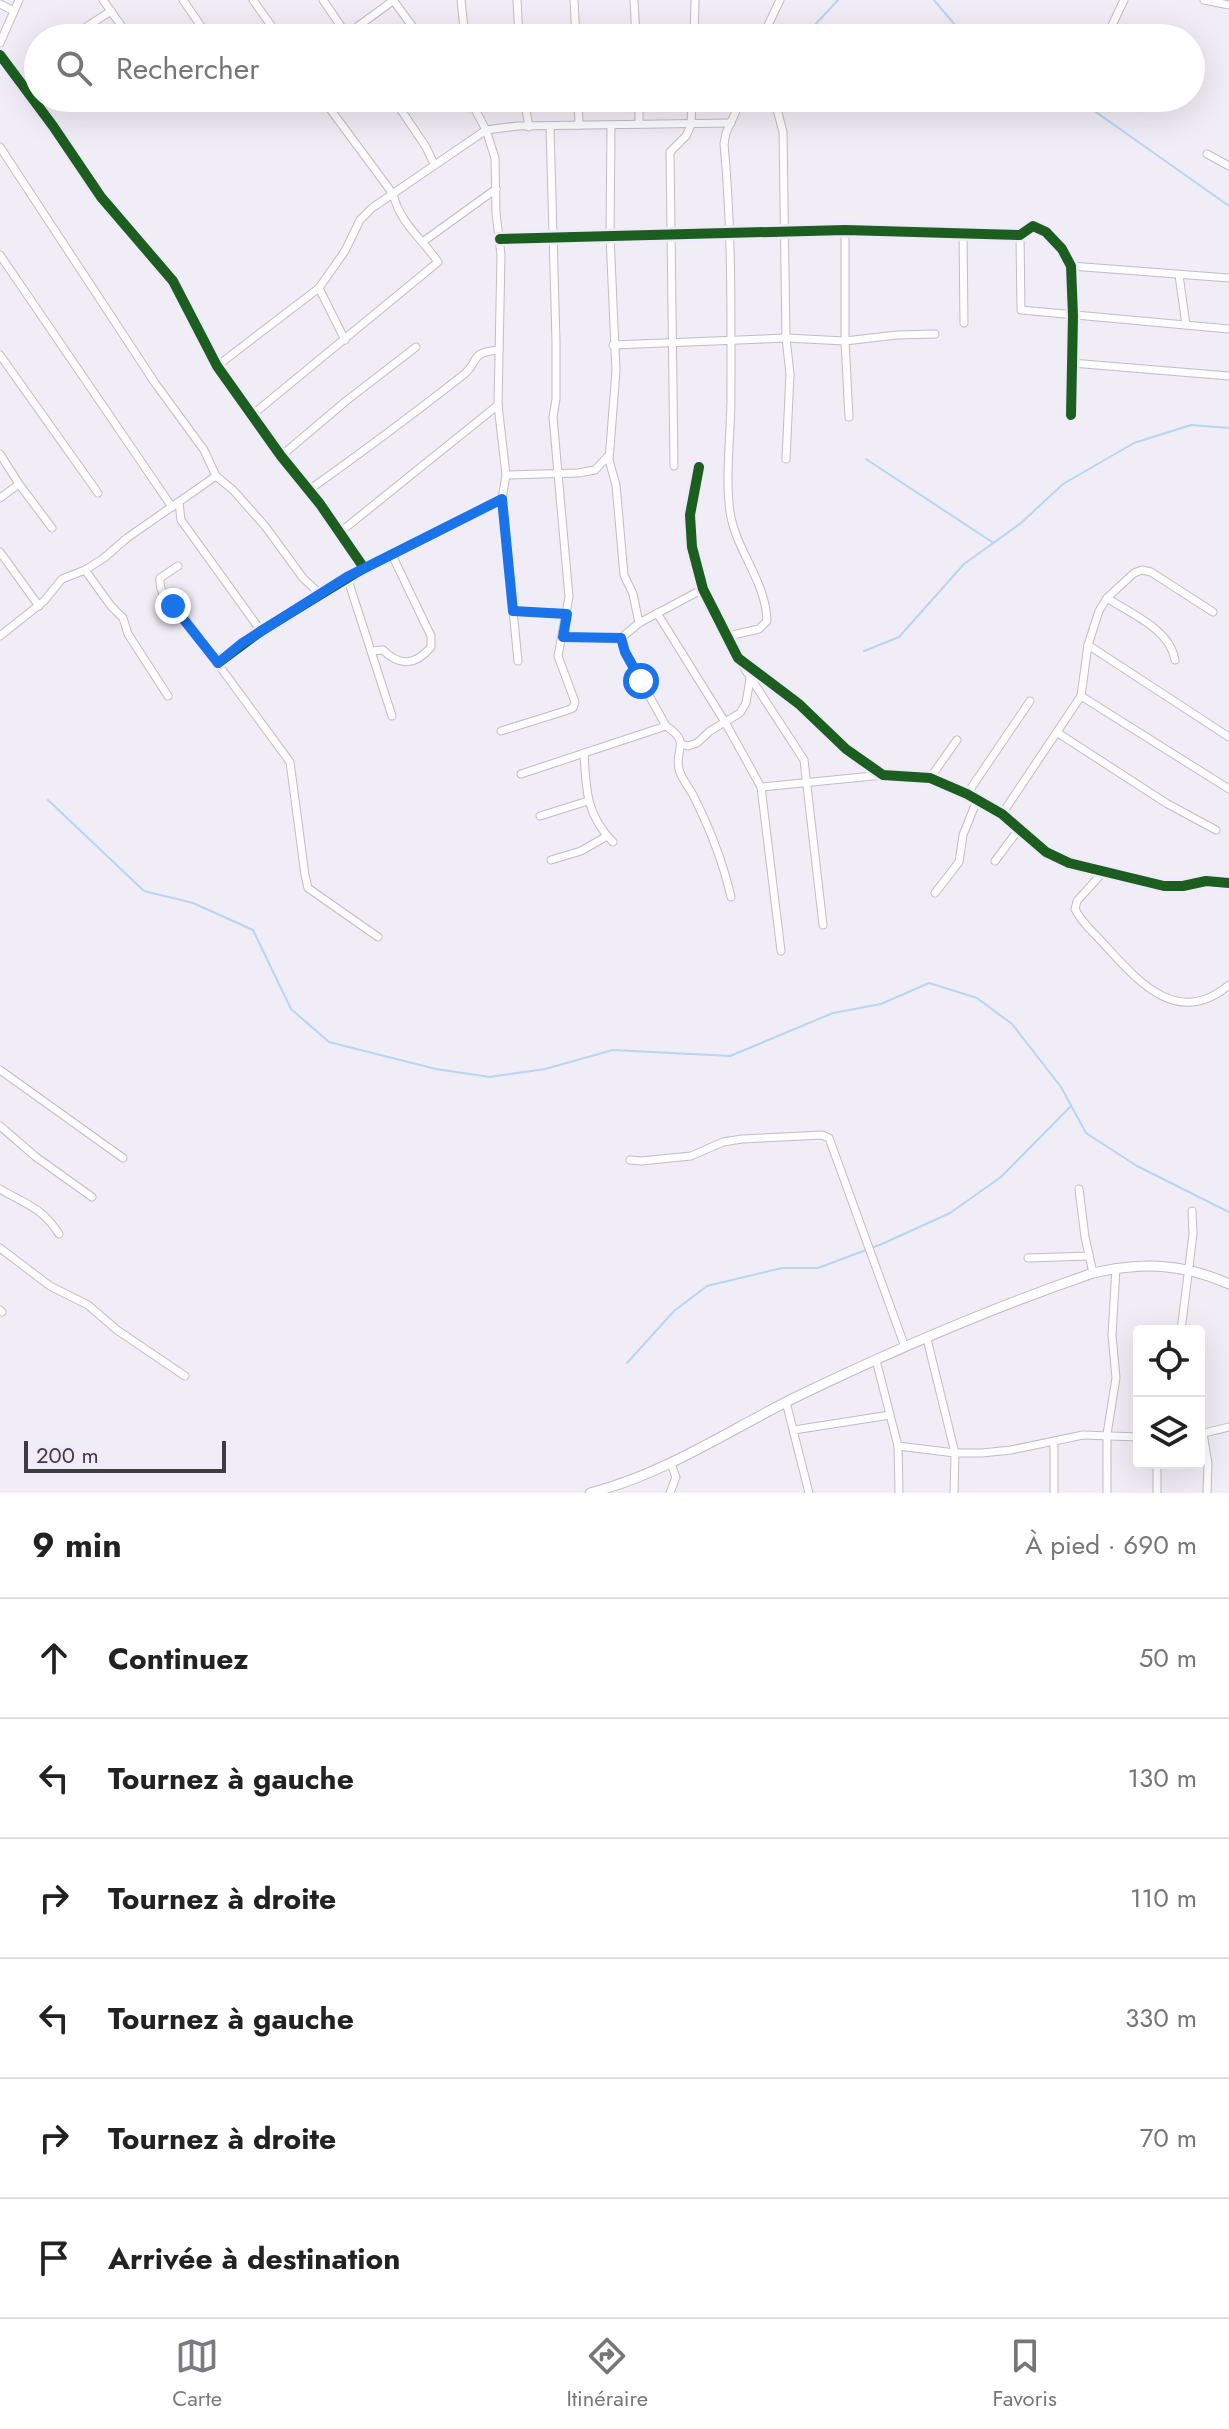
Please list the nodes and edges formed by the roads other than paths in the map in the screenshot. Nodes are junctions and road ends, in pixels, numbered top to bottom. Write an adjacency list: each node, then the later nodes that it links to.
1 (19, 0): 17 (street)
2 (103, 0): 18 (street)
3 (183, 0): 21 (street)
4 (253, 0): 22 (street)
5 (323, 0): 23 (street)
6 (394, 0): 24 (street); 25 (street)
7 (461, 0): 26 (street)
8 (517, 0): 27 (street)
9 (574, 0): 28 (street)
10 (634, 0): 29 (street)
11 (695, 0): 30 (street)
12 (780, 0): 31 (street)
13 (1124, 0): 32 (street)
14 (1204, 0): 16 (street)
15 (0, 4): 17 (street)
16 (1229, 5)
17 (14, 11): 33 (street)
18 (111, 11): 19 (street); 20 (street)
19 (91, 24)
20 (120, 24)
21 (199, 24)
22 (270, 24)
23 (338, 24)
24 (363, 24)
25 (411, 24)
26 (464, 24)
27 (518, 24)
28 (575, 24)
29 (635, 24)
30 (694, 24)
31 (769, 24)
32 (1113, 24)
33 (0, 43)
34 (0, 55): 35 (street)
35 (24, 87)
36 (43, 112): 90 (street)
37 (332, 112): 59 (street)
38 (402, 112): 56 (street)
39 (476, 112): 53 (street)
40 (526, 112): 50 (street)
41 (579, 112): 48 (street)
42 (639, 112): 47 (street)
43 (691, 112): 49 (street)
44 (736, 112): 46 (street)
45 (778, 112): 61 (street)
46 (731, 123): 49 (street); 63 (street)
47 (639, 124): 49 (street); 52 (street)
48 (579, 125): 51 (street); 52 (street)
49 (691, 125): 62 (street)
50 (529, 127): 51 (street); 53 (street)
51 (550, 127): 66 (street)
52 (611, 127): 67 (street)
53 (486, 130): 56 (street); 58 (street)
54 (0, 147): 104 (street)
55 (1207, 154): 57 (street)
56 (434, 164): 59 (street)
57 (1229, 166)
58 (496, 189): 68 (street); 69 (street)
59 (393, 194): 69 (street); 74 (street)
60 (845, 230): 61 (street); 64 (street); 82 (street)
61 (785, 232): 63 (street); 80 (street)
62 (670, 234): 63 (street); 67 (street); 84 (street)
63 (728, 234): 83 (street)
64 (963, 234): 65 (street); 76 (street)
65 (1020, 235): 71 (street); 75 (street)
66 (552, 236): 67 (street); 68 (street); 102 (street)
67 (610, 236): 85 (street)
68 (500, 239): 87 (street)
69 (424, 241): 81 (street)
70 (0, 255): 110 (street)
71 (1071, 266): 72 (street); 75 (street)
72 (1179, 275): 73 (street); 77 (street)
73 (1229, 278)
74 (319, 288): 81 (street); 90 (street)
75 (1073, 316): 77 (street); 89 (street)
76 (964, 323)
77 (1186, 325): 78 (street)
78 (1229, 329)
79 (935, 334): 82 (street)
80 (786, 338): 82 (street); 83 (street); 99 (street)
81 (345, 340): 93 (street)
82 (845, 341): 95 (street)
83 (729, 342): 84 (street); 132 (street)
84 (671, 344): 85 (street); 100 (street)
85 (613, 345): 97 (street)
86 (416, 347): 98 (street)
87 (499, 350): 92 (street); 106 (street)
88 (0, 355): 107 (street)
89 (1072, 363): 91 (street); 94 (street)
90 (217, 366): 93 (street)
91 (1229, 376)
92 (498, 405): 103 (street); 112 (street)
93 (252, 415): 98 (street)
94 (1071, 415)
95 (849, 417)
96 (0, 454): 105 (street)
97 (609, 454): 102 (street); 129 (street)
98 (281, 456): 106 (street)
99 (786, 459)
100 (674, 466)
101 (699, 467): 121 (street)
102 (558, 473): 103 (street); 128 (street)
103 (506, 475): 109 (street)
104 (216, 476): 110 (street); 122 (street)
105 (19, 484): 108 (street); 111 (street)
106 (309, 490): 112 (street)
107 (98, 493)
108 (0, 498)
109 (502, 499): 114 (street); 125 (street)
110 (176, 504): 118 (street); 130 (street)
111 (52, 528)
112 (339, 533): 115 (street)
113 (0, 552): 124 (street)
114 (392, 555): 117 (street); 136 (street)
115 (356, 557): 117 (street); 119 (street)
116 (178, 566): 140 (street)
117 (364, 568): 119 (street)
118 (85, 570): 124 (street); 142 (street)
119 (355, 572): 120 (street)
120 (347, 577): 122 (street); 136 (street)
121 (703, 589): 127 (street); 132 (street)
122 (319, 593): 130 (street)
123 (1107, 598): 126 (street); 135 (street); 138 (street)
124 (39, 606): 131 (street)
125 (513, 611): 128 (street); 139 (street)
126 (1213, 612)
127 (657, 613): 129 (street); 146 (street)
128 (567, 614): 133 (street)
129 (639, 623): 134 (street)
130 (261, 631): 140 (street)
131 (0, 636)
132 (728, 636): 137 (street)
133 (563, 637): 134 (street); 148 (street)
134 (621, 638): 147 (street)
135 (1088, 645): 143 (street); 150 (street)
136 (372, 651): 145 (street)
137 (738, 658): 141 (street); 155 (street)
138 (1175, 660)
139 (518, 661)
140 (218, 663): 174 (street)
141 (750, 679): 146 (street); 157 (street)
142 (168, 696)
143 (1081, 696): 149 (street); 159 (street)
144 (1030, 701): 160 (street)
145 (392, 716)
146 (725, 722): 152 (street); 158 (street)
147 (666, 726): 152 (street); 153 (street)
148 (501, 731)
149 (1058, 733): 163 (street); 166 (street)
150 (1229, 737)
151 (957, 740): 156 (street)
152 (681, 744): 172 (street)
153 (584, 753): 154 (street); 162 (street)
154 (521, 774)
155 (883, 775): 156 (street); 157 (street)
156 (930, 778): 160 (street)
157 (807, 783): 158 (street); 173 (street)
158 (761, 787): 175 (street)
159 (1229, 789)
160 (967, 794): 161 (street)
161 (977, 800): 163 (street); 171 (street)
162 (588, 801): 164 (street); 167 (street)
163 (1002, 814): 165 (street)
164 (540, 816)
165 (1019, 829): 168 (street); 169 (street)
166 (1216, 830)
167 (551, 860)
168 (995, 861)
169 (1105, 870): 170 (street); 176 (street)
170 (1229, 883)
171 (935, 893)
172 (731, 897)
173 (823, 925)
174 (378, 937)
175 (781, 951)
176 (1229, 985)
177 (0, 1070): 179 (street)
178 (0, 1126): 183 (street)
179 (123, 1158)
180 (630, 1160): 195 (street)
181 (0, 1189): 185 (street)
182 (1079, 1189): 187 (street)
183 (92, 1197)
184 (1192, 1211): 190 (street)
185 (59, 1234)
186 (0, 1248): 197 (street)
187 (1089, 1256): 188 (street); 191 (street)
188 (1028, 1258)
189 (1116, 1268): 190 (street); 191 (street); 203 (street)
190 (1189, 1269): 192 (street); 193 (street)
191 (1093, 1273): 194 (street)
192 (1229, 1284)
193 (1182, 1325)
194 (927, 1339): 195 (street); 208 (street)
195 (905, 1347): 196 (street)
196 (876, 1360): 198 (street); 199 (street)
197 (185, 1376)
198 (786, 1402): 201 (street); 209 (street)
199 (890, 1415): 201 (street); 206 (street)
200 (1229, 1427): 202 (street)
201 (794, 1430): 214 (street)
202 (1205, 1433)
203 (1107, 1434): 204 (street); 205 (street); 217 (street)
204 (1133, 1436)
205 (1054, 1442): 208 (street); 216 (street)
206 (898, 1446): 208 (street); 215 (street)
207 (1205, 1451): 219 (street)
208 (955, 1453): 211 (street)
209 (671, 1464): 212 (street); 213 (street)
210 (1157, 1469): 218 (street)
211 (952, 1491)
212 (590, 1493)
213 (670, 1493)
214 (809, 1493)
215 (899, 1493)
216 (1054, 1493)
217 (1107, 1493)
218 (1157, 1493)
219 (1207, 1493)

